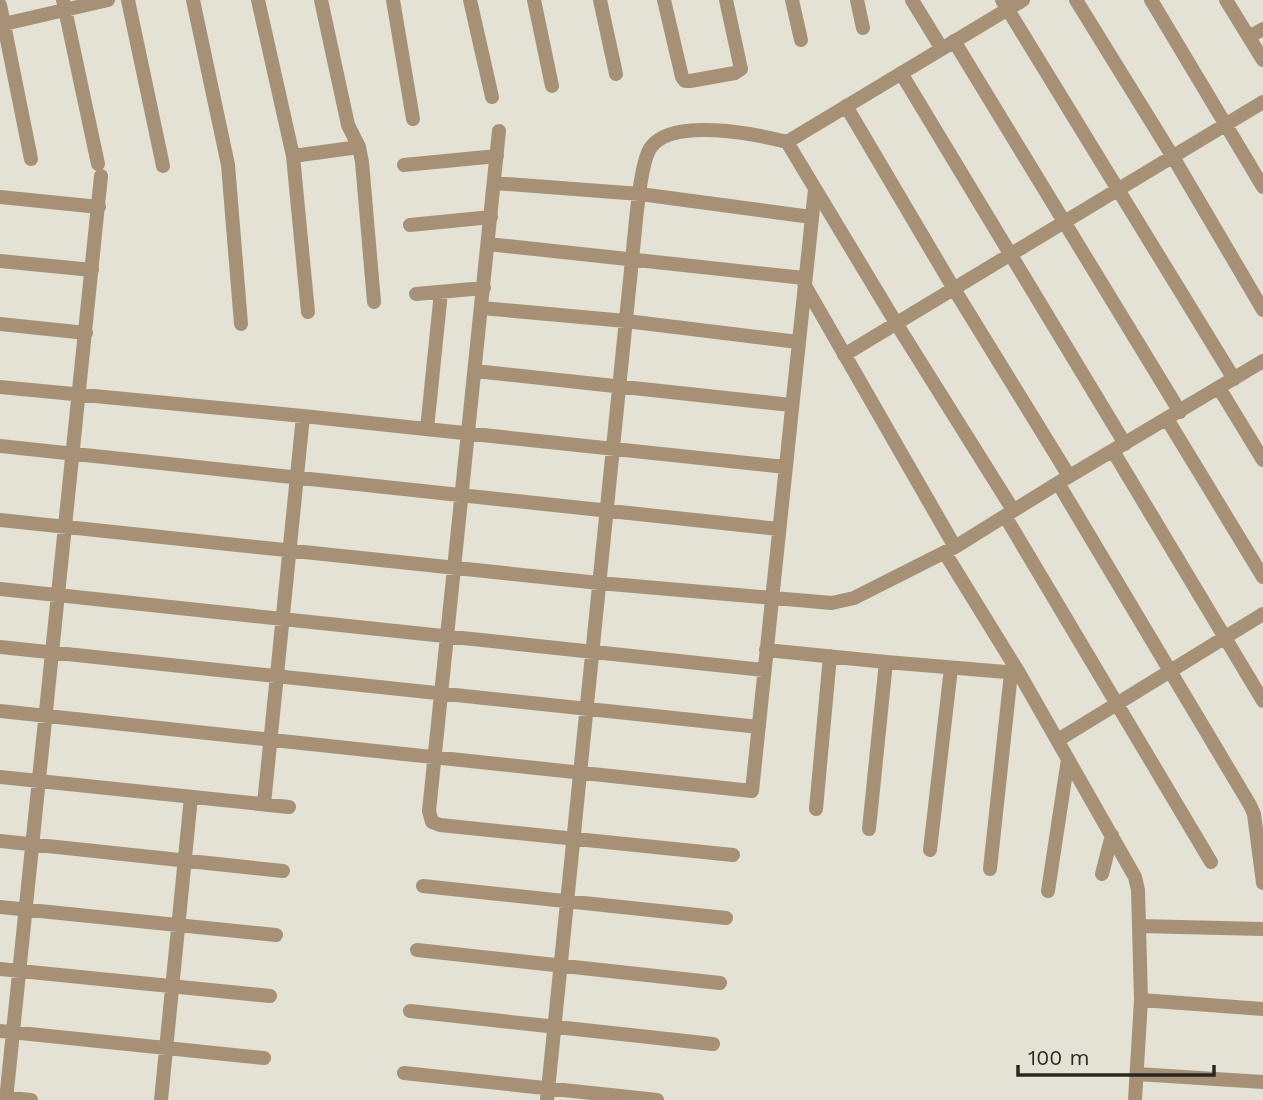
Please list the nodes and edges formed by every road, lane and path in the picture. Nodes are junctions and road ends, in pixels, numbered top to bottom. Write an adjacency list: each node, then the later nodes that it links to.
1 (108, 0): 20 (street)
2 (128, 0): 45 (street)
3 (193, 0): 74 (street)
4 (258, 0): 40 (street)
5 (321, 0): 39 (street)
6 (393, 0): 35 (street)
7 (470, 0): 32 (street)
8 (534, 0): 31 (street)
9 (600, 0): 30 (street)
10 (664, 0): 11 (street)
11 (726, 0)
12 (792, 0): 26 (street)
13 (857, 0): 23 (street)
14 (912, 0): 27 (street)
15 (1023, 0): 21 (street)
16 (1076, 0): 42 (street)
17 (1151, 0): 36 (street)
18 (1226, 0): 25 (street)
19 (0, 5): 22 (street)
20 (64, 5): 22 (street); 52 (street)
21 (1005, 5): 27 (street); 49 (street)
22 (2, 24): 43 (street)
23 (863, 28)
24 (1263, 29): 25 (street)
25 (1249, 37): 28 (street)
26 (801, 40)
27 (948, 45): 29 (street); 55 (street)
28 (1263, 60)
29 (901, 73): 34 (street); 58 (street)
30 (616, 74)
31 (552, 86)
32 (492, 97)
33 (1263, 102): 36 (street)
34 (846, 106): 38 (street); 64 (street)
35 (414, 119)
36 (1226, 125): 42 (street); 47 (street)
37 (499, 131): 41 (street)
38 (787, 142): 48 (street); 50 (street)
39 (359, 147): 40 (street); 67 (street)
40 (293, 156): 70 (street)
41 (497, 156): 44 (street); 46 (street)
42 (1173, 157): 49 (street); 69 (street)
43 (31, 159)
44 (404, 165)
45 (163, 166)
46 (494, 183): 50 (street); 53 (street)
47 (1263, 187)
48 (815, 189): 54 (street); 72 (street)
49 (1119, 190): 55 (street); 80 (street)
50 (639, 194): 54 (street); 59 (street)
51 (0, 197): 52 (street)
52 (99, 207): 61 (street)
53 (491, 217): 56 (street); 57 (street)
54 (811, 217): 62 (street)
55 (1065, 221): 58 (street); 86 (street)
56 (410, 225)
57 (488, 244): 59 (street); 63 (street)
58 (1011, 254): 64 (street); 91 (street)
59 (632, 260): 62 (street); 71 (street)
60 (0, 261): 61 (street)
61 (92, 270): 75 (street)
62 (804, 281): 76 (street); 77 (street)
63 (484, 288): 65 (street); 68 (street)
64 (954, 289): 72 (street); 97 (street)
65 (441, 292): 66 (street); 88 (street)
66 (416, 295)
67 (374, 302)
68 (482, 308): 71 (street); 79 (street)
69 (1263, 310)
70 (308, 312)
71 (626, 321): 76 (street); 81 (street)
72 (896, 323): 77 (street); 100 (street)
73 (0, 324): 75 (street)
74 (241, 324)
75 (86, 333): 84 (street)
76 (798, 341): 85 (street)
77 (844, 355): 105 (street)
78 (1263, 361): 80 (street)
79 (475, 371): 81 (street); 89 (street)
80 (1234, 379): 83 (street)
81 (619, 386): 85 (street); 92 (street)
82 (0, 387): 84 (street)
83 (1219, 388): 86 (street); 94 (street)
84 (79, 396): 87 (street); 93 (street)
85 (791, 405): 95 (street)
86 (1174, 415): 91 (street); 107 (street)
87 (303, 416): 88 (street); 96 (street)
88 (427, 429): 89 (street)
89 (469, 433): 92 (street); 98 (street)
90 (0, 446): 93 (street)
91 (1119, 447): 97 (street); 115 (street)
92 (613, 449): 95 (street); 99 (street)
93 (72, 454): 96 (street); 102 (street)
94 (1263, 460)
95 (785, 467): 103 (street)
96 (297, 477): 98 (street); 104 (street)
97 (1063, 479): 100 (street); 124 (street)
98 (463, 495): 99 (street); 106 (street)
99 (607, 510): 103 (street); 108 (street)
100 (1009, 513): 105 (street); 129 (street)
101 (0, 520): 102 (street)
102 (64, 527): 104 (street); 110 (street)
103 (779, 529): 111 (street)
104 (289, 550): 106 (street); 113 (street)
105 (950, 550): 111 (street); 125 (street)
106 (456, 568): 108 (street); 114 (street)
107 (1263, 577)
108 (599, 583): 111 (street); 118 (street)
109 (0, 589): 110 (street)
110 (57, 596): 113 (street); 119 (street)
111 (774, 598): 117 (street)
112 (1263, 614): 115 (street)
113 (282, 618): 114 (street); 126 (street)
114 (449, 636): 118 (street); 127 (street)
115 (1225, 638): 124 (street); 128 (street)
116 (0, 647): 119 (street)
117 (766, 650): 120 (street); 123 (street)
118 (592, 651): 123 (street); 130 (street)
119 (51, 653): 126 (street); 132 (street)
120 (830, 656): 121 (street); 144 (street)
121 (886, 662): 122 (street); 145 (street)
122 (951, 668): 125 (street); 150 (street)
123 (764, 670): 133 (street)
124 (1171, 670): 129 (street); 157 (street)
125 (1015, 673): 135 (street); 154 (street)
126 (276, 676): 127 (street); 134 (street)
127 (443, 694): 130 (street); 136 (street)
128 (1263, 701)
129 (1117, 703): 135 (street); 153 (street)
130 (587, 709): 133 (street); 138 (street)
131 (0, 711): 132 (street)
132 (45, 716): 134 (street); 140 (street)
133 (759, 727): 138 (street)
134 (270, 739): 136 (street); 142 (street)
135 (1058, 740): 137 (street)
136 (436, 757): 138 (street); 147 (street)
137 (1068, 759): 146 (street); 159 (street)
138 (580, 772): 147 (street)
139 (0, 777): 140 (street)
140 (38, 782): 141 (street); 149 (street)
141 (191, 797): 142 (street); 152 (street)
142 (264, 804): 143 (street)
143 (289, 807)
144 (816, 809)
145 (869, 829)
146 (1112, 835): 156 (street); 165 (street)
147 (573, 838): 151 (street); 160 (street)
148 (0, 841): 149 (street)
149 (32, 845): 152 (street); 162 (street)
150 (930, 850)
151 (733, 855)
152 (185, 860): 155 (street); 164 (street)
153 (1211, 862)
154 (990, 869)
155 (283, 871)
156 (1102, 874)
157 (1263, 883)
158 (423, 886): 160 (street)
159 (1048, 891)
160 (567, 901): 163 (street); 169 (street)
161 (0, 907): 162 (street)
162 (26, 909): 164 (street); 171 (street)
163 (726, 918)
164 (178, 925): 167 (street); 173 (street)
165 (1139, 926): 166 (street); 175 (street)
166 (1263, 929)
167 (276, 935)
168 (417, 950): 169 (street)
169 (561, 965): 172 (street); 178 (street)
170 (0, 969): 171 (street)
171 (19, 971): 173 (street); 179 (street)
172 (720, 983)
173 (172, 986): 174 (street); 181 (street)
174 (270, 996)
175 (1141, 1000): 176 (street); 184 (street)
176 (1263, 1009)
177 (410, 1012): 178 (street)
178 (554, 1027): 180 (street); 186 (street)
179 (7, 1032): 181 (street); 187 (street)
180 (713, 1044)
181 (166, 1047): 182 (street); 189 (street)
182 (264, 1058)
183 (404, 1073): 186 (street)
184 (1137, 1074): 185 (street); 191 (street)
185 (1263, 1082)
186 (548, 1094): 190 (street)
187 (4, 1098): 188 (street)
188 (31, 1100)
189 (160, 1100)
190 (657, 1100)
191 (1135, 1100)

